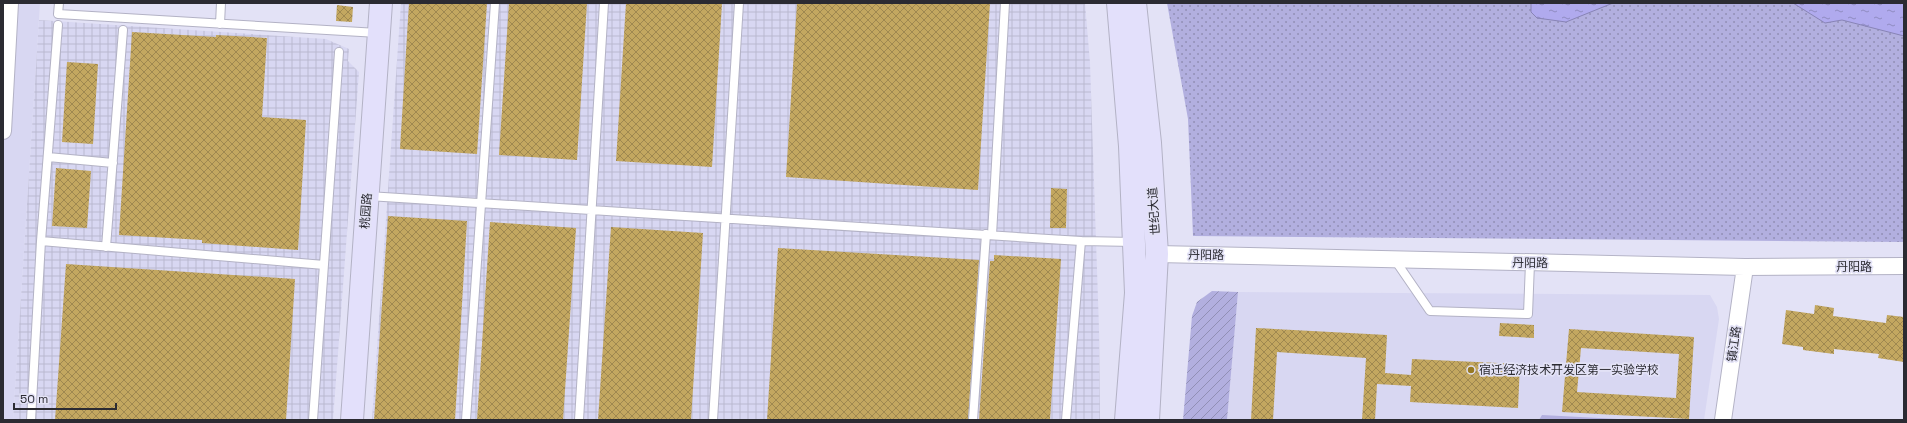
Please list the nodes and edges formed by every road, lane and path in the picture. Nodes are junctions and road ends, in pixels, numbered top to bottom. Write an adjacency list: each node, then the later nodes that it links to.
1 (10, 3): 16 (street)
2 (59, 3): 11 (lane)
3 (221, 3): 11 (lane)
4 (381, 3): 14 (street, 桃园路)
5 (495, 3): 20 (lane)
6 (604, 3): 21 (lane)
7 (739, 3): 22 (lane)
8 (1005, 3): 23 (lane)
9 (1118, 3): 26 (street, 世纪大道)
10 (1135, 3): 28 (street, 世纪大道)
11 (220, 24): 14 (lane)
12 (58, 25): 17 (lane)
13 (123, 30): 18 (lane)
14 (379, 34): 19 (street, 桃园路)
15 (339, 52): 31 (lane)
16 (3, 131)
17 (48, 157): 18 (lane); 24 (lane)
18 (112, 163): 27 (lane)
19 (367, 196): 20 (lane); 36 (street, 桃园路)
20 (481, 203): 21 (lane); 37 (lane)
21 (592, 210): 22 (lane); 38 (lane)
22 (725, 218): 23 (lane); 39 (lane)
23 (989, 235): 25 (lane); 40 (lane)
24 (41, 241): 27 (lane); 34 (lane)
25 (1081, 241): 26 (lane); 41 (lane)
26 (1134, 242): 42 (street, 世纪大道)
27 (106, 247): 31 (lane)
28 (1157, 254): 29 (street, 丹阳路); 43 (street, 世纪大道)
29 (1395, 260): 30 (street, 丹阳路); 30 (lane)
30 (1530, 262): 33 (street, 丹阳路)
31 (324, 265): 35 (lane)
32 (1904, 266): 33 (street, 丹阳路)
33 (1745, 267): 44 (street, 镇江路)
34 (31, 420)
35 (313, 420)
36 (352, 420)
37 (466, 420)
38 (579, 420)
39 (713, 420)
40 (973, 420)
41 (1066, 420)
42 (1126, 420)
43 (1148, 420)
44 (1722, 420)

